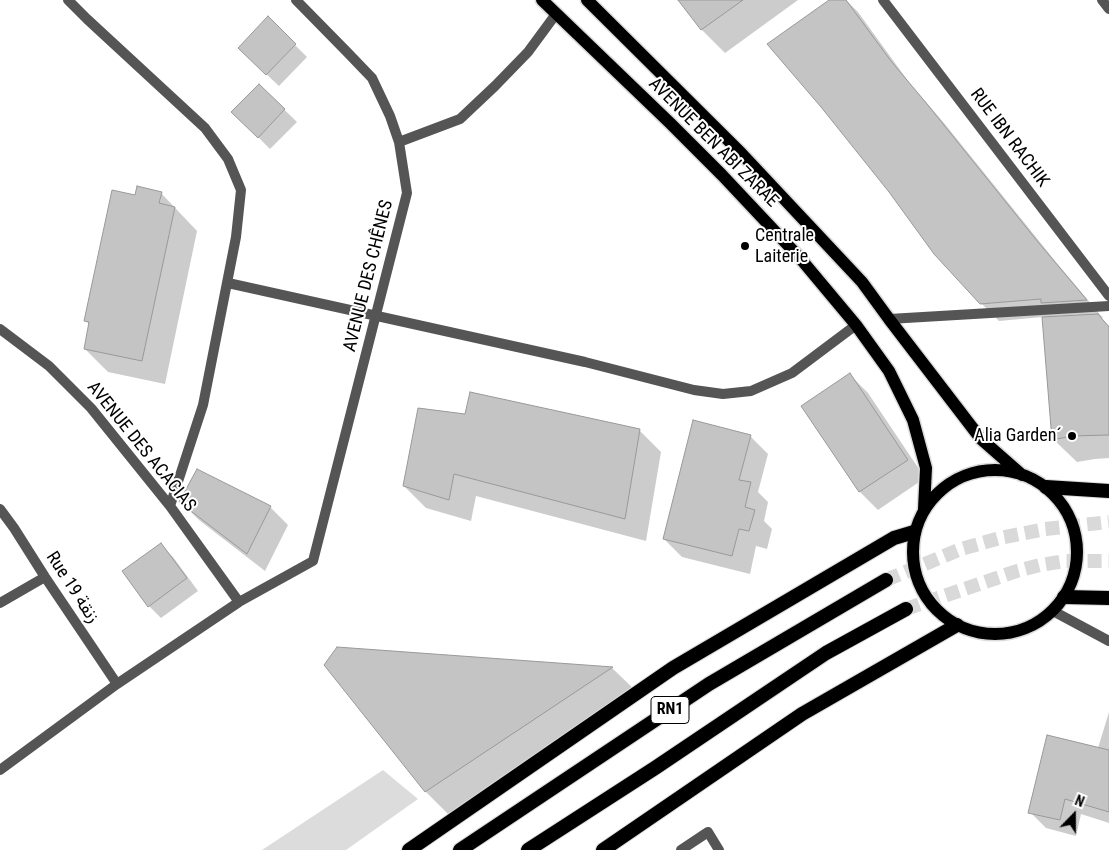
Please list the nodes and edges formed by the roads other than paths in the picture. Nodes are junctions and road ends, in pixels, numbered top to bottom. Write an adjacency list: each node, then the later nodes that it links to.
1 (68, 0): 10 (street)
2 (296, 0): 9 (street, AVENUE DES CHÊNES)
3 (542, 0): 8 (main road, AVENUE BEN ABI ZARAE)
4 (587, 0): 14 (main road, AVENUE BEN ABI ZARAE)
5 (883, 0): 11 (street, RUE IBN RACHIK)
6 (1102, 0): 7 (street)
7 (1109, 9)
8 (556, 14): 9 (street); 15 (main road, AVENUE BEN ABI ZARAE)
9 (399, 142): 13 (street, AVENUE DES CHÊNES)
10 (228, 283): 13 (street); 20 (street)
11 (1109, 296)
12 (1109, 306): 14 (street)
13 (376, 315): 15 (street); 28 (street, AVENUE DES CHÊNES)
14 (888, 319): 17 (main road, AVENUE BEN ABI ZARAE)
15 (856, 325): 22 (main road, AVENUE BEN ABI ZARAE)
16 (0, 329): 20 (street, AVENUE DES ACACIAS)
17 (1022, 474): 18 (main road); 22 (main road)
18 (1046, 487): 19 (highway); 26 (main road)
19 (1109, 491)
20 (170, 506): 28 (street, AVENUE DES ACACIAS)
21 (0, 509): 24 (street, Rue 19 زنقة)
22 (924, 509): 23 (main road)
23 (914, 532): 32 (main road); 36 (highway)
24 (45, 577): 29 (street); 34 (street, Rue 19 زنقة)
25 (886, 580): 37 (highway, RN1)
26 (1064, 597): 27 (highway); 31 (main road)
27 (1109, 598)
28 (239, 602): 34 (street)
29 (0, 603)
30 (906, 609): 38 (highway, RN1)
31 (1053, 611): 32 (main road); 33 (street)
32 (957, 625): 39 (highway)
33 (1109, 641)
34 (117, 684): 35 (street)
35 (0, 770)
36 (409, 850)
37 (460, 850)
38 (528, 850)
39 (603, 850)
40 (681, 850): 41 (street)
41 (719, 850)

